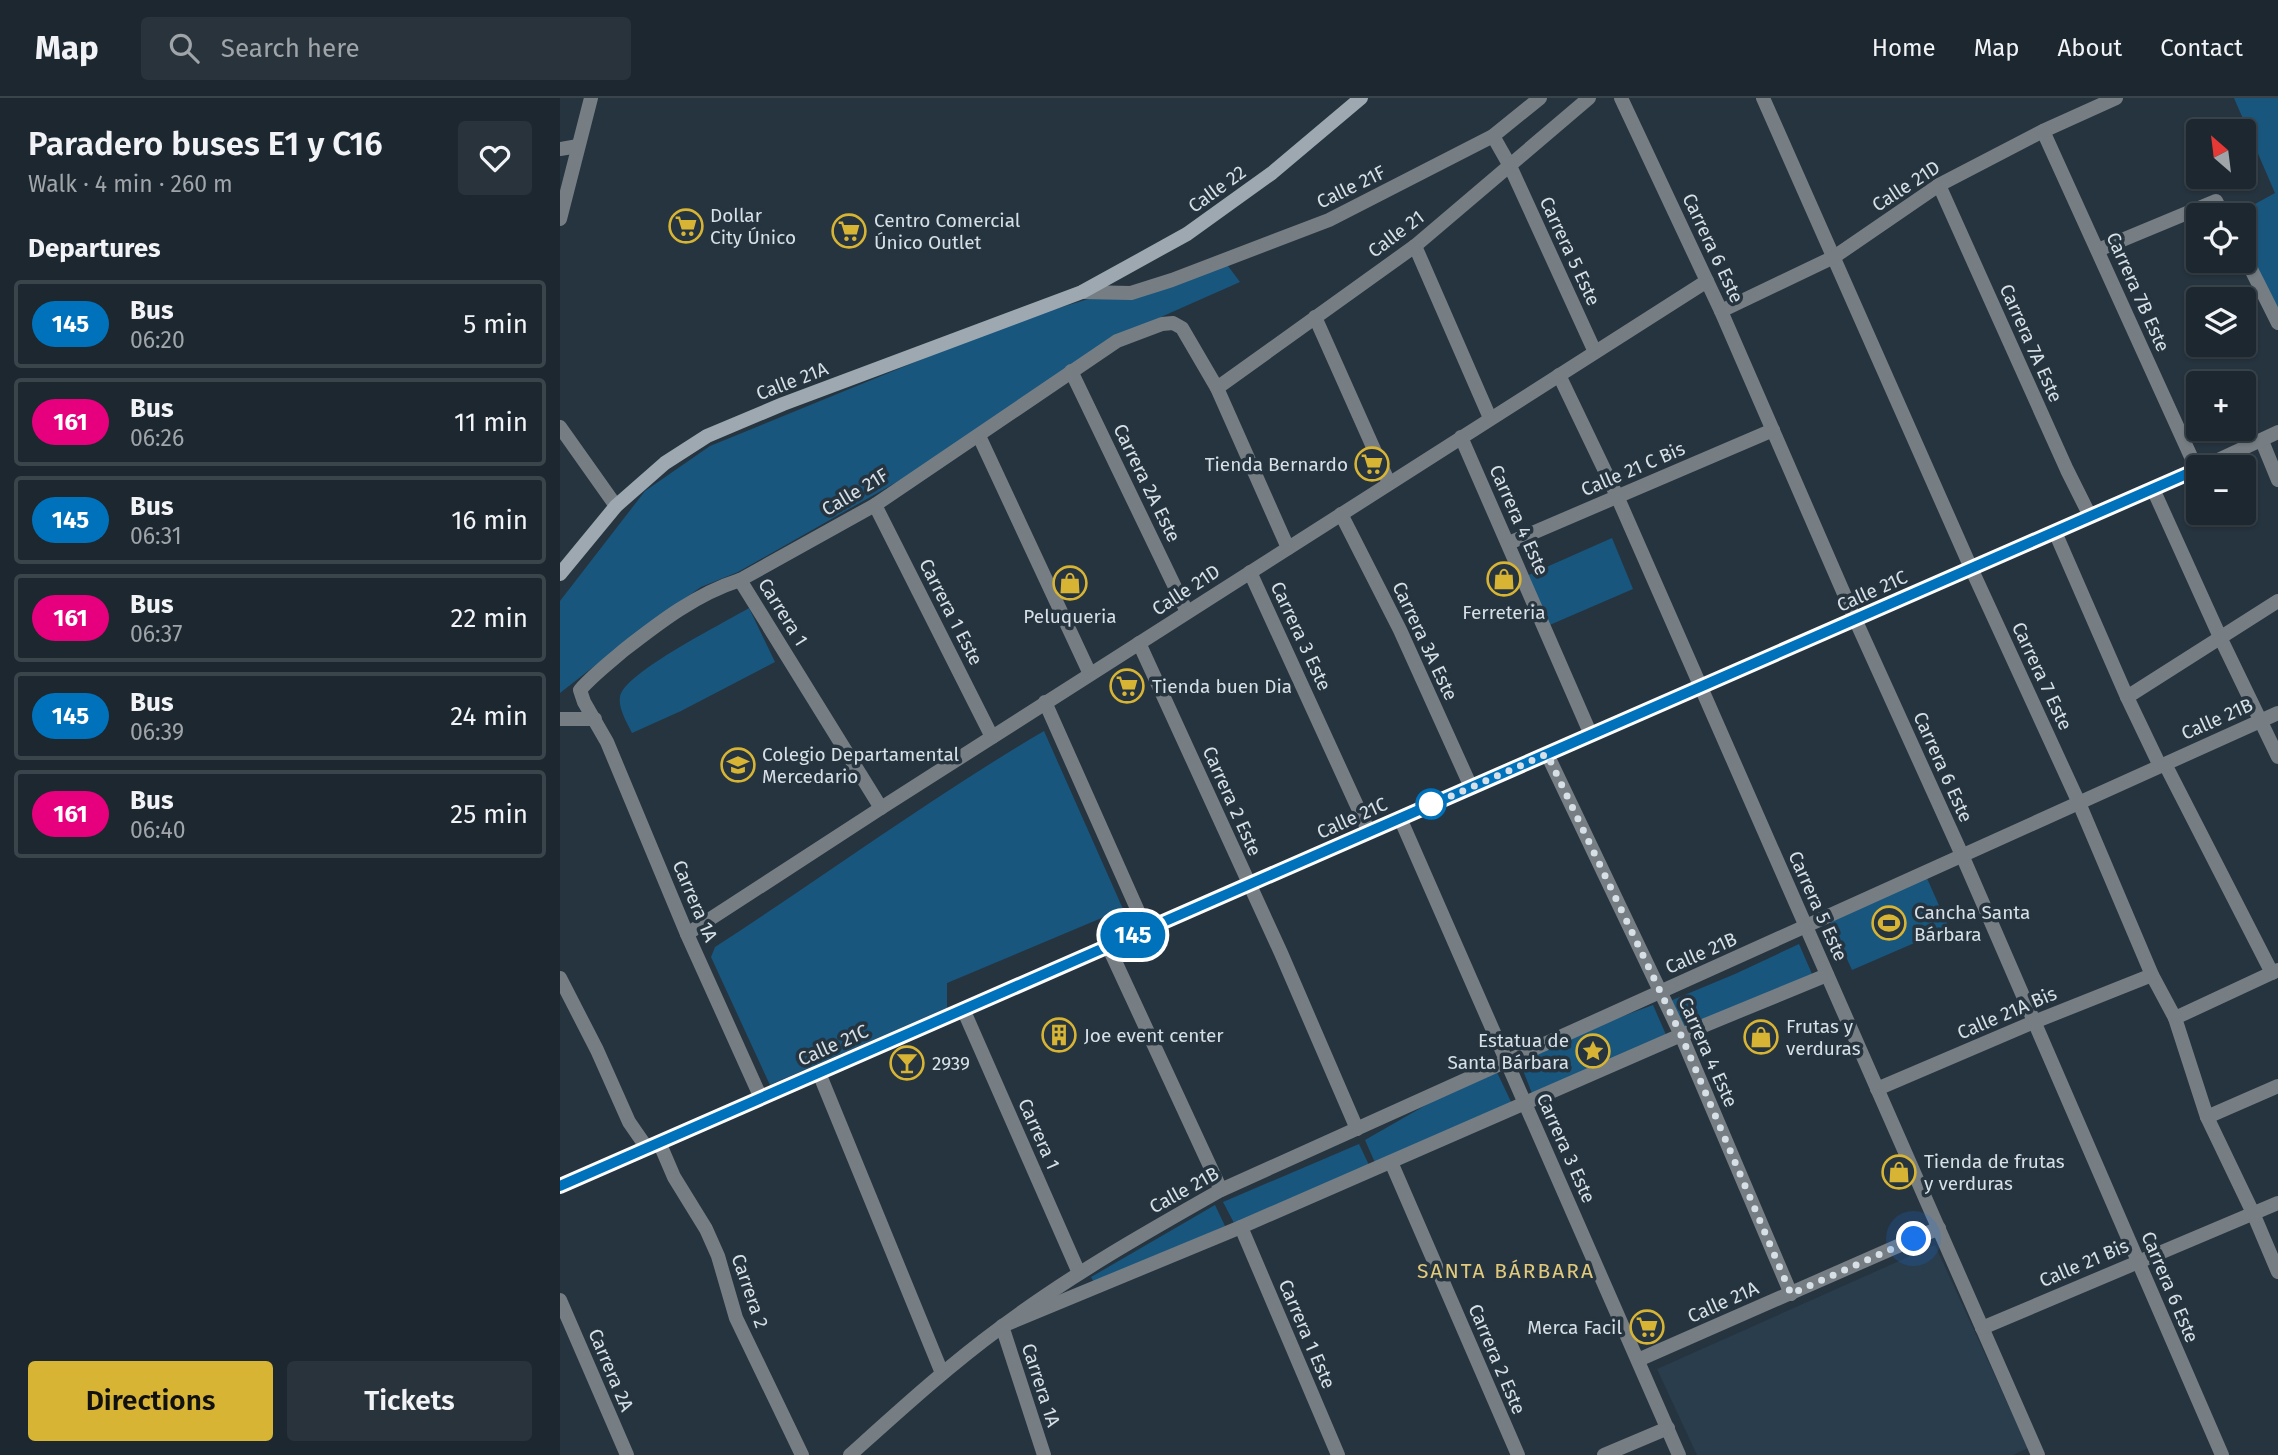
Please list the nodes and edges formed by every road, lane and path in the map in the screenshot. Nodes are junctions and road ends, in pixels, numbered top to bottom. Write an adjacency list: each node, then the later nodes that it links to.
1 (591, 98): 12 (street)
2 (1361, 98): 23 (main road, Calle 22)
3 (1540, 98): 11 (street, Calle 21F)
4 (1589, 98): 14 (street, Calle 21)
5 (1621, 98): 22 (street, Carrera 6 Este)
6 (1763, 98): 20 (street, Carrera 7 Este)
7 (2074, 98): 9 (street)
8 (2116, 98): 9 (street, Calle 21D)
9 (2081, 113): 10 (street, Calle 21D)
10 (2043, 131): 15 (street, Calle 21D); 19 (street, Carrera 7B Este)
11 (1493, 136): 14 (street, Carrera 5 Este); 23 (street, Calle 21F)
12 (578, 146): 13 (street); 17 (street)
13 (560, 149)
14 (1510, 166): 18 (street, Calle 21); 27 (street, Carrera 5 Este)
15 (1939, 185): 20 (street, Calle 21D); 48 (street, Carrera 7A Este)
16 (2186, 213): 19 (street)
17 (560, 219)
18 (1415, 246): 25 (street, Calle 21); 31 (street)
19 (2098, 250): 38 (street, Carrera 7B Este)
20 (1834, 257): 24 (street, Calle 21D); 52 (street, Carrera 7 Este)
21 (2253, 273): 26 (street)
22 (1707, 281): 24 (street, Carrera 6 Este); 27 (street, Calle 21D)
23 (1082, 292): 46 (main road, Calle 21A)
24 (1721, 311): 33 (street, Carrera 6 Este)
25 (1315, 317): 30 (street, Calle 21); 42 (street)
26 (2278, 323)
27 (1595, 352): 29 (street, Calle 21D)
28 (1072, 371): 30 (street, Calle 21F); 35 (street, Calle 21F); 57 (street, Carrera 2A Este)
29 (1559, 374): 31 (street, Calle 21D); 44 (street, Carrera 5 Este)
30 (1217, 388): 51 (street)
31 (1490, 418): 36 (street, Calle 21D)
32 (560, 427): 46 (street)
33 (1773, 430): 44 (street, Calle 21 C Bis); 58 (street, Carrera 6 Este)
34 (2278, 432): 37 (street, Calle 21C)
35 (979, 436): 45 (street, Calle 21F); 61 (street)
36 (1461, 437): 42 (street, Calle 21D); 50 (street, Carrera 4 Este)
37 (2262, 441): 39 (street, Calle 21C); 41 (street)
38 (2193, 455)
39 (2230, 455)
40 (2186, 475): 43 (street, Calle 21C)
41 (2278, 480)
42 (1389, 483): 47 (street, Calle 21D)
43 (2153, 489): 48 (street, Calle 21C); 59 (street)
44 (1617, 496): 50 (street, Calle 21 C Bis); 62 (street, Carrera 5 Este)
45 (875, 505): 55 (street, Calle 21F); 70 (street, Carrera 1 Este)
46 (616, 506): 54 (main road, Calle 21A)
47 (1341, 514): 51 (street, Calle 21D); 74 (street, Carrera 3A Este)
48 (2090, 516): 49 (street, Calle 21C)
49 (2055, 532): 52 (street, Calle 21C); 63 (street)
50 (1509, 543): 69 (street, Carrera 4 Este)
51 (1288, 548): 53 (street, Calle 21D)
52 (1971, 568): 58 (street, Calle 21C); 75 (street, Carrera 7 Este)
53 (1250, 572): 57 (street, Calle 21D); 78 (street, Carrera 3 Este)
54 (560, 574)
55 (740, 580): 67 (street, Calle 21F); 76 (street, Carrera 1)
56 (2278, 600): 59 (street)
57 (1187, 612): 60 (street, Calle 21D)
58 (1855, 619): 62 (street, Calle 21C); 79 (street, Carrera 6 Este)
59 (2220, 638): 63 (street); 68 (street)
60 (1139, 643): 61 (street, Calle 21D); 80 (street, Carrera 2 Este)
61 (1090, 674): 64 (street, Calle 21D)
62 (1701, 687): 69 (street, Calle 21C); 81 (street, Carrera 5 Este)
63 (2127, 698): 73 (street)
64 (1045, 702): 70 (street, Calle 21D); 82 (street)
65 (2278, 713): 68 (street, Calle 21B)
66 (560, 719): 67 (street)
67 (595, 719): 83 (street, Carrera 1A)
68 (2260, 721): 72 (street); 73 (street, Calle 21B)
69 (1591, 734): 71 (street, Calle 21C)
70 (992, 737): 76 (street, Calle 21D)
71 (1547, 754): 74 (street, Calle 21C); 89 (street, Carrera 4 Este)
72 (2278, 757)
73 (2163, 765): 75 (street, Calle 21B); 85 (street)
74 (1471, 787): 77 (street, Calle 21C)
75 (2079, 803): 79 (street, Calle 21B); 87 (street, Carrera 7 Este)
76 (881, 808): 83 (street, Calle 21D)
77 (1400, 818): 78 (street, Calle 21C); 94 (street, Carrera 3 Este)
78 (1369, 832): 80 (street, Calle 21C)
79 (1962, 855): 81 (street, Calle 21B); 92 (street, Carrera 6 Este)
80 (1248, 884): 82 (street, Calle 21C); 101 (street, Carrera 2 Este)
81 (1806, 926): 86 (street, Carrera 5 Este); 89 (street, Calle 21B)
82 (1146, 929): 84 (street, Calle 21C)
83 (687, 934): 98 (street, Carrera 1A)
84 (1108, 946): 90 (street, Calle 21C); 105 (street)
85 (2275, 972): 91 (street)
86 (1827, 975): 93 (street, Calle 21B); 97 (street, Carrera 5 Este)
87 (2152, 975): 91 (street, Carrera 7 Este); 92 (street, Calle 21A Bis)
88 (560, 978): 102 (street, Carrera 2)
89 (1661, 992): 93 (street, Carrera 4 Este); 94 (street, Calle 21B)
90 (963, 1009): 95 (street, Calle 21C); 112 (street, Carrera 1)
91 (2175, 1018): 100 (street, Carrera 7 Este)
92 (2034, 1022): 97 (street, Calle 21A Bis); 110 (street, Carrera 6 Este)
93 (1681, 1035): 99 (street, Calle 21B); 113 (street, Carrera 4 Este)
94 (1507, 1061): 99 (street, Carrera 3 Este); 101 (street, Calle 21B)
95 (819, 1073): 98 (street, Calle 21C); 118 (street)
96 (2278, 1086): 100 (street)
97 (1878, 1089): 109 (street, Carrera 5 Este)
98 (761, 1098): 102 (street, Calle 21C)
99 (1525, 1103): 103 (street, Calle 21B); 117 (street, Carrera 3 Este)
100 (2207, 1117): 107 (street, Carrera 7 Este)
101 (1357, 1129): 105 (street, Calle 21B)
102 (653, 1145): 104 (street, Calle 21C); 122 (street, Carrera 2)
103 (1391, 1163): 108 (street, Calle 21B); 126 (street, Carrera 2 Este)
104 (560, 1186)
105 (1221, 1190): 112 (street, Calle 21B)
106 (2278, 1203): 107 (street, Calle 21 Bis)
107 (2253, 1213): 110 (street, Calle 21 Bis); 111 (street, Carrera 7 Este)
108 (1241, 1227): 115 (street, Calle 21B); 125 (street, Carrera 1 Este)
109 (1939, 1228): 113 (street, Calle 21A); 116 (street, Carrera 5 Este)
110 (2138, 1260): 116 (street, Calle 21 Bis); 129 (street, Carrera 6 Este)
111 (2278, 1272)
112 (1079, 1273): 115 (street, Calle 21B)
113 (1791, 1294): 117 (street, Calle 21A)
114 (560, 1300): 121 (street, Carrera 2A)
115 (1002, 1326): 118 (street, Calle 21B); 124 (street, Carrera 1A)
116 (1982, 1328): 120 (street, Carrera 5 Este)
117 (1638, 1360): 119 (street, Carrera 3 Este)
118 (942, 1373): 123 (street, Calle 21B)
119 (1668, 1428): 127 (street); 128 (street, Carrera 3 Este)
120 (2035, 1454)
121 (627, 1455)
122 (803, 1455)
123 (850, 1455)
124 (1044, 1455)
125 (1338, 1455)
126 (1518, 1455)
127 (1604, 1455)
128 (1679, 1455)
129 (2222, 1455)

